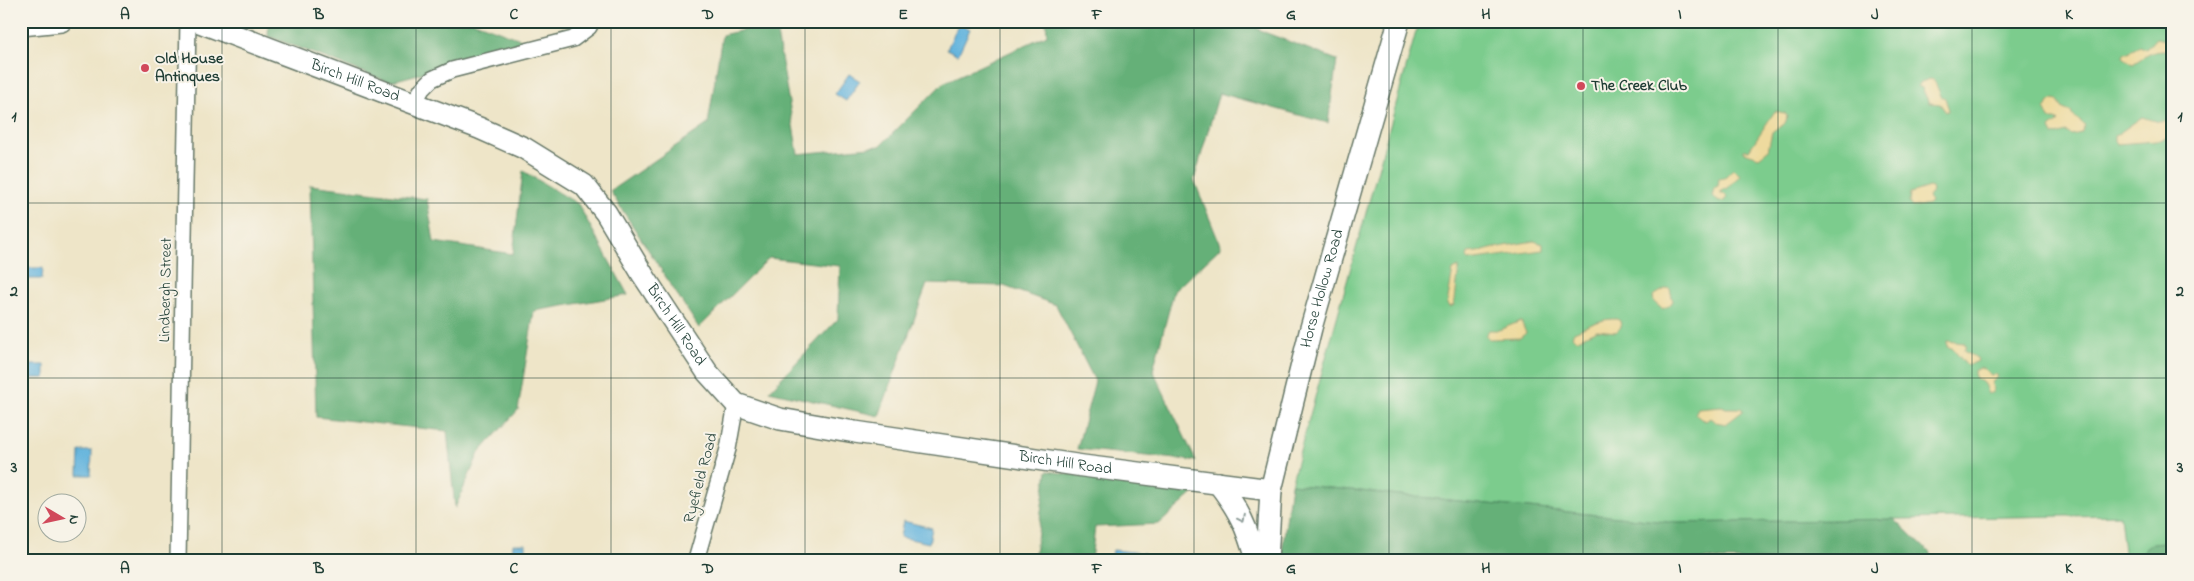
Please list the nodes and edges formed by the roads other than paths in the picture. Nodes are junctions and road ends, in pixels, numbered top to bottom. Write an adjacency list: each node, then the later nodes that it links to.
1 (61, 21): 6 (street)
2 (188, 21): 11 (street, Lindbergh Street)
3 (197, 21): 7 (street, Birch Hill Road)
4 (592, 21): 7 (street)
5 (1399, 21): 10 (street, Horse Hollow Road)
6 (21, 25)
7 (414, 103): 8 (street, Birch Hill Road)
8 (736, 404): 9 (street, Birch Hill Road); 12 (street, Ryefield Road)
9 (1218, 483): 10 (street, Birch Hill Road); 13 (street, one-way to 13)
10 (1271, 490): 14 (street, Horse Hollow Road)
11 (178, 560)
12 (696, 560)
13 (1256, 560)
14 (1266, 560)

